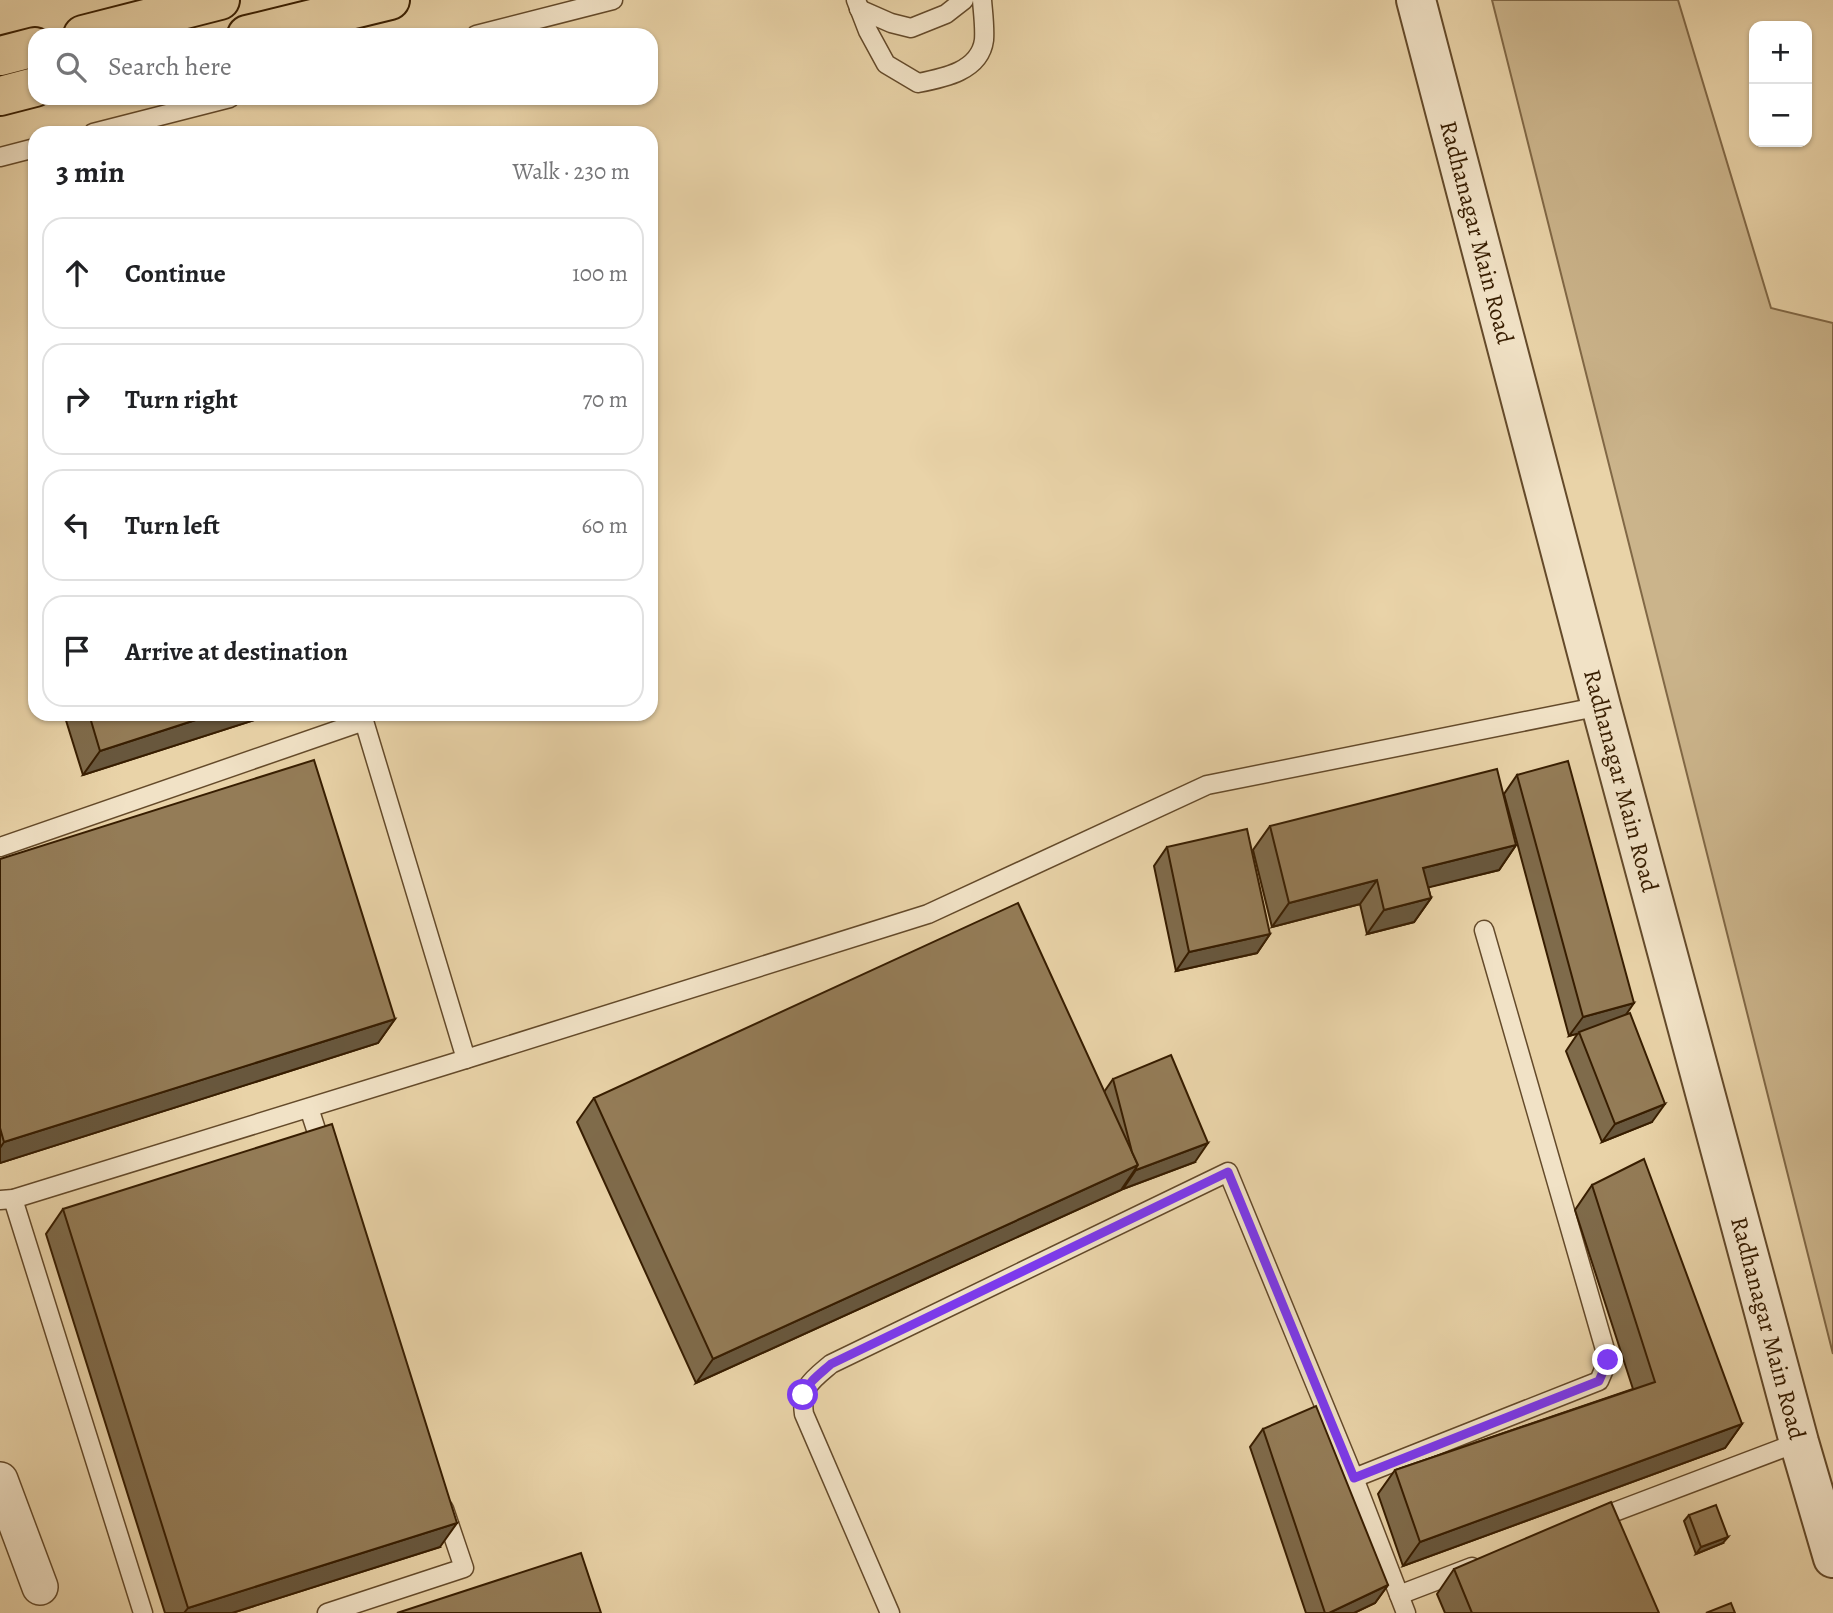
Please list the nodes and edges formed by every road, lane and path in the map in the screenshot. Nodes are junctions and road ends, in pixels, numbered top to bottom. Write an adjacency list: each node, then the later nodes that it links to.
1 (220, 0): 8 (main road)
2 (390, 0): 9 (main road)
3 (613, 0): 10 (lane)
4 (964, 0): 7 (lane)
5 (982, 0): 7 (lane)
6 (1416, 0): 19 (street, Radhanagar Main Road)
7 (858, 4)
8 (110, 28)
9 (276, 28)
10 (503, 28)
11 (28, 49): 12 (main road)
12 (0, 56)
13 (28, 89): 14 (main road)
14 (0, 96)
15 (203, 105): 16 (lane)
16 (120, 126)
17 (28, 150): 18 (lane)
18 (0, 157)
19 (1601, 706): 22 (lane); 26 (street, Radhanagar Main Road)
20 (0, 847): 22 (lane)
21 (1484, 930): 27 (lane)
22 (466, 1059): 23 (lane)
23 (309, 1108): 24 (lane); 25 (lane)
24 (331, 1174)
25 (6, 1200): 35 (lane)
26 (1799, 1442): 30 (lane); 31 (street, Radhanagar Main Road)
27 (1354, 1478): 34 (lane); 37 (lane)
28 (0, 1480): 33 (street)
29 (437, 1489): 36 (lane)
30 (1576, 1527)
31 (1833, 1558)
32 (1488, 1561): 34 (lane)
33 (40, 1587)
34 (1399, 1595): 38 (lane)
35 (143, 1613)
36 (327, 1613)
37 (890, 1613)
38 (1406, 1613)

